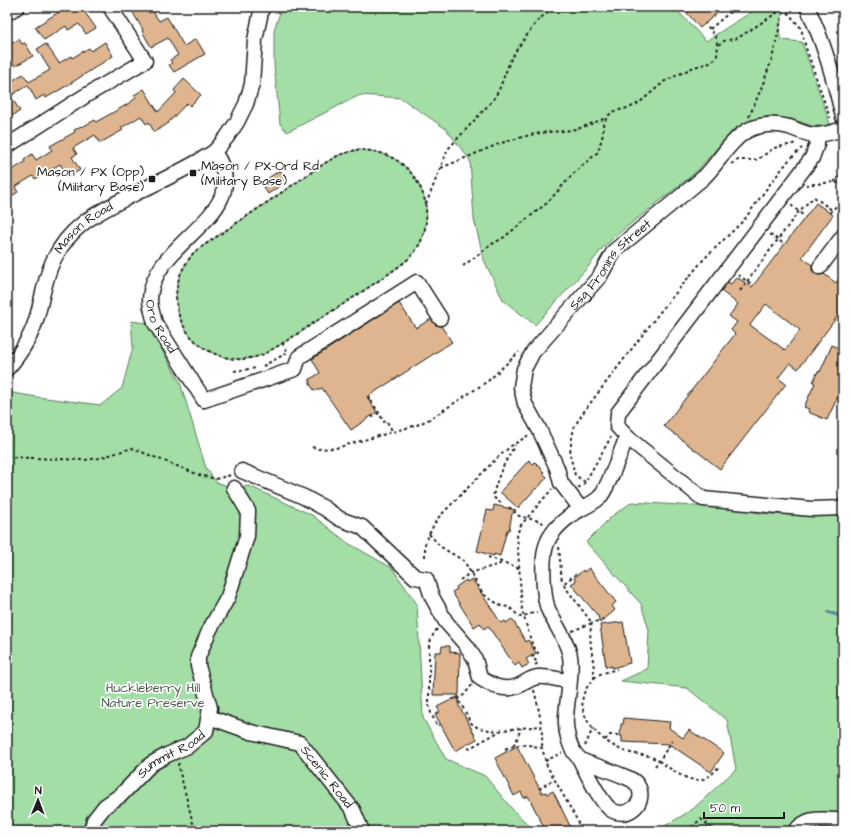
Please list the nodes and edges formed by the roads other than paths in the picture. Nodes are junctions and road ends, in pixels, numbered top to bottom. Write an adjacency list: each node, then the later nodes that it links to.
1 (17, 7): 5 (street)
2 (110, 7): 8 (street)
3 (262, 7): 9 (street, Mason Road)
4 (807, 7): 6 (street)
5 (7, 13)
6 (839, 122): 7 (street)
7 (813, 138): 14 (street); 16 (street, Ssg Fronins Street)
8 (7, 146)
9 (214, 152): 12 (street, Oro Road); 13 (street, Mason Road)
10 (843, 236): 11 (street)
11 (820, 267)
12 (440, 318)
13 (7, 369)
14 (622, 432): 15 (street); 16 (street)
15 (843, 508)
16 (581, 509): 17 (street)
17 (569, 681): 18 (street, Summit Road); 19 (street)
18 (209, 718): 21 (street, Summit Road); 22 (street, Scenic Road)
19 (580, 760)
20 (843, 820): 23 (street)
21 (91, 831)
22 (362, 831)
23 (795, 831)

